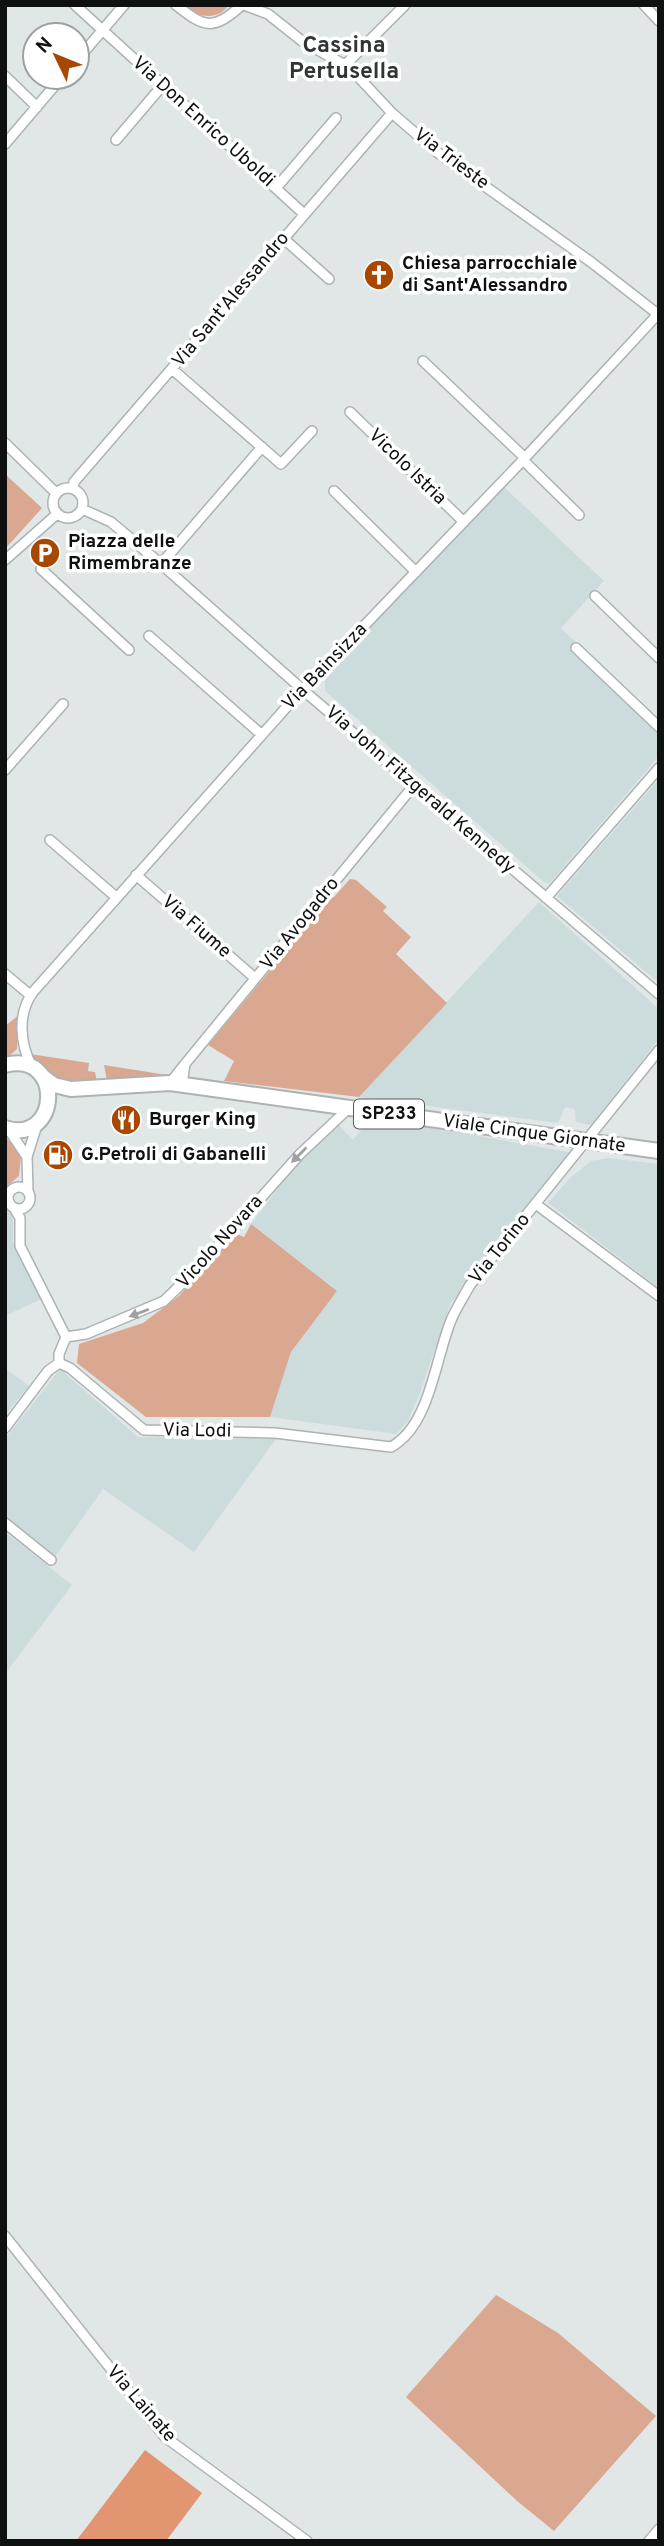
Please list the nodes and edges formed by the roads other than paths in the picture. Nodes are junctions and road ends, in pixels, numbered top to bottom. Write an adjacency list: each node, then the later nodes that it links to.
1 (75, 5): 8 (street, Via Don Enrico Uboldi)
2 (124, 5): 8 (street)
3 (176, 5): 4 (street)
4 (244, 5): 10 (street, Via Trieste)
5 (405, 5): 10 (street)
6 (644, 5): 7 (street)
7 (659, 21)
8 (102, 31): 9 (street); 12 (street, Via Don Enrico Uboldi)
9 (91, 44)
10 (345, 65): 15 (street, Via Trieste)
11 (5, 76): 14 (street)
12 (162, 86): 17 (street); 19 (street, Via Don Enrico Uboldi)
13 (50, 91): 14 (street)
14 (37, 107): 18 (street)
15 (392, 113): 20 (street, Via Sant'Alessandro); 23 (street, Via Trieste)
16 (336, 118): 19 (street)
17 (116, 140)
18 (5, 144)
19 (276, 188): 20 (street, Via Don Enrico Uboldi)
20 (304, 214): 21 (street, Via Sant'Alessandro)
21 (283, 238): 22 (street); 25 (street, Via Sant'Alessandro)
22 (329, 279)
23 (658, 314): 30 (street, Via Bainsizza)
24 (423, 361): 30 (street)
25 (172, 369): 29 (street); 31 (street, Via Sant'Alessandro)
26 (350, 412): 37 (street, Vicolo Istria)
27 (312, 430): 29 (street)
28 (5, 443): 33 (street)
29 (262, 447): 39 (street)
30 (524, 459): 36 (street); 37 (street, Via Bainsizza)
31 (74, 489): 33 (street); 34 (street)
32 (334, 491): 41 (street)
33 (56, 493): 35 (street)
34 (82, 509): 35 (street); 39 (street, Via John Fitzgerald Kennedy)
35 (57, 514): 38 (street)
36 (579, 515)
37 (464, 522): 41 (street, Via Bainsizza)
38 (5, 560)
39 (161, 564): 47 (street, Via John Fitzgerald Kennedy)
40 (41, 569): 45 (street)
41 (416, 572): 47 (street, Via Bainsizza)
42 (595, 596): 46 (street)
43 (149, 636): 50 (street)
44 (576, 648): 49 (street)
45 (130, 650)
46 (659, 658)
47 (303, 690): 50 (street, Via Bainsizza); 53 (street, Via John Fitzgerald Kennedy)
48 (63, 704): 52 (street)
49 (659, 727)
50 (262, 735): 55 (street, Via Bainsizza)
51 (659, 768): 57 (street)
52 (5, 770)
53 (415, 784): 57 (street, Via John Fitzgerald Kennedy); 59 (street, Via Avogadro)
54 (50, 840): 56 (street)
55 (136, 875): 56 (street, Via Bainsizza); 59 (street, Via Fiume)
56 (116, 897): 61 (street, Via Bainsizza)
57 (546, 898): 60 (street, Via John Fitzgerald Kennedy)
58 (5, 974): 61 (street)
59 (256, 978): 67 (street, Via Avogadro)
60 (659, 994)
61 (30, 995): 62 (street, Via Bainsizza)
62 (22, 1039): 64 (street, Via Bainsizza); 65 (street, Via Bainsizza)
63 (659, 1050): 71 (street, Via Torino)
64 (8, 1064): 65 (main road, SP233)
65 (37, 1072): 66 (main road, Viale Cinque Giornate / SP233); 69 (main road)
66 (140, 1083): 67 (main road, Viale Cinque Giornate / SP233); 69 (main road, Viale Cinque Giornate / SP233)
67 (176, 1083): 68 (main road, Viale Cinque Giornate / SP233)
68 (349, 1108): 71 (main road, Viale Cinque Giornate / SP233); 82 (street, Vicolo Novara, one-way to 82)
69 (44, 1115): 70 (main road, SP233); 73 (street)
70 (7, 1129): 73 (street)
71 (586, 1142): 72 (main road, Viale Cinque Giornate / SP233); 78 (street, Via Torino)
72 (659, 1152)
73 (27, 1157): 74 (street)
74 (26, 1171): 75 (street); 76 (street)
75 (14, 1188): 76 (street); 79 (street)
76 (29, 1191): 77 (street)
77 (29, 1204): 79 (street); 80 (street)
78 (537, 1205): 81 (street); 85 (street, Via Torino)
79 (14, 1208): 80 (street)
80 (21, 1227): 82 (street)
81 (659, 1296)
82 (66, 1337): 83 (street)
83 (59, 1363): 84 (street); 85 (street, Via Lodi)
84 (5, 1428)
85 (399, 1443)
86 (5, 1523): 87 (street)
87 (51, 1560)
88 (5, 2236): 90 (street, Via Lainate)
89 (659, 2529): 91 (street)
90 (307, 2541)
91 (649, 2541)

